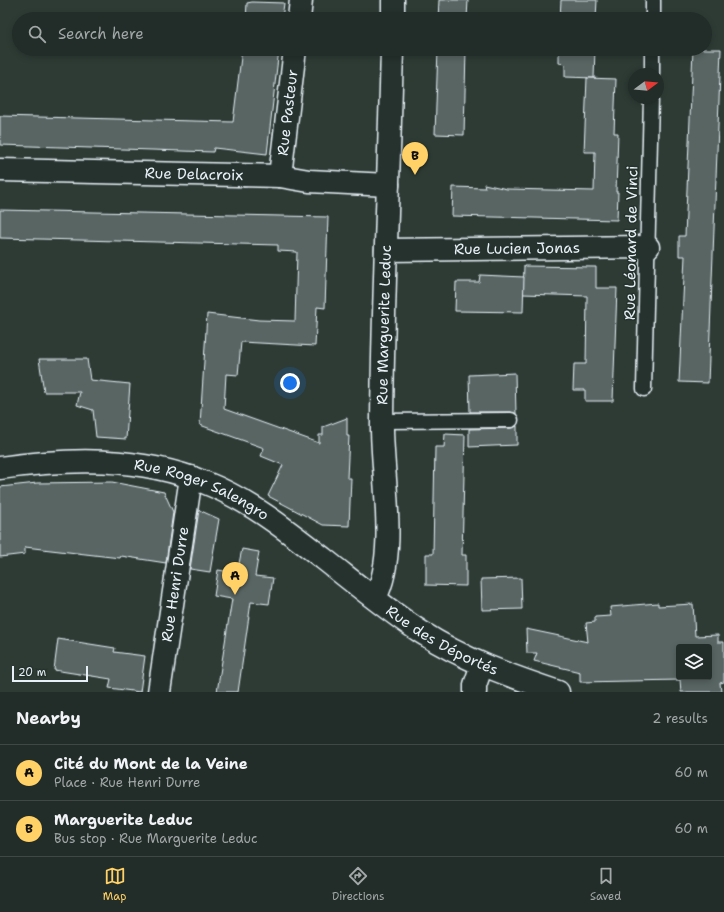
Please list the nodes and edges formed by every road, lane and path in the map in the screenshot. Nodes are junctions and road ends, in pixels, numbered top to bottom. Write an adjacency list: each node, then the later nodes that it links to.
1 (301, 0): 4 (street)
2 (393, 0): 5 (street)
3 (653, 0): 6 (lane)
4 (300, 12)
5 (392, 12)
6 (653, 12)
7 (294, 56): 13 (street, Rue Pasteur)
8 (392, 56): 14 (street, Rue Marguerite Leduc)
9 (652, 56): 10 (lane)
10 (652, 68)
11 (651, 104): 15 (lane, Rue Léonard de Vinci)
12 (0, 170): 13 (street, Rue Delacroix)
13 (280, 176): 14 (street, Rue Delacroix)
14 (388, 185): 16 (street, Rue Marguerite Leduc)
15 (648, 247): 16 (street, Rue Lucien Jonas); 17 (lane, Rue Léonard de Vinci)
16 (386, 250): 19 (street, Rue Marguerite Leduc)
17 (644, 389)
18 (511, 420): 19 (lane)
19 (382, 421): 22 (street, Rue Marguerite Leduc)
20 (0, 468): 21 (street, Rue Roger Salengro)
21 (191, 477): 22 (street, Rue Roger Salengro); 24 (street, Rue Henri Durre)
22 (375, 598): 23 (street, Rue des Déportés)
23 (482, 665): 25 (street); 26 (street, Rue des Déportés)
24 (159, 692)
25 (475, 692)
26 (558, 692)

